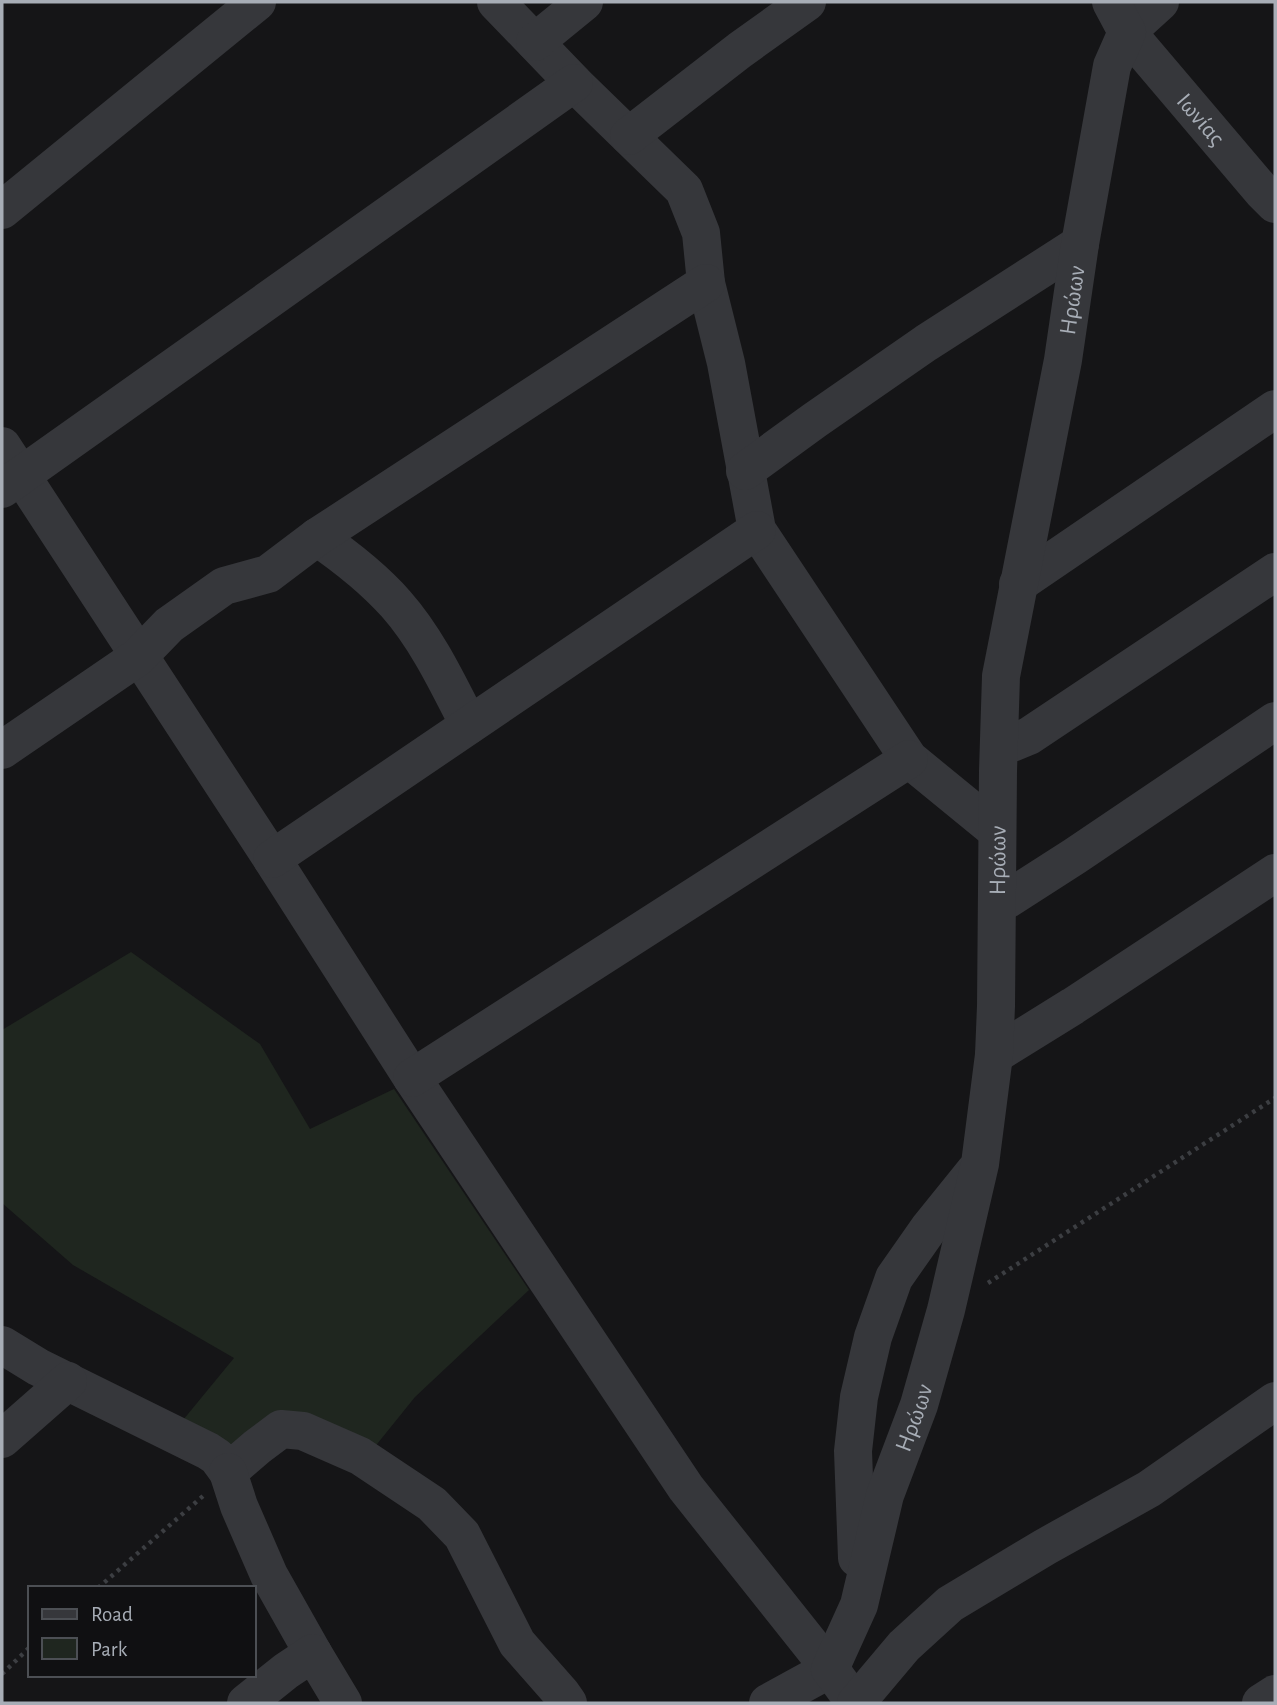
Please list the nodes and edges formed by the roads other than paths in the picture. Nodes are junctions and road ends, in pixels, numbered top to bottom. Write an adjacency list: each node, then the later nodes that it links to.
1 (257, 2): 11 (street)
2 (496, 2): 7 (street)
3 (584, 2): 7 (street)
4 (807, 2): 9 (street)
5 (1160, 2): 6 (street)
6 (1119, 17): 10 (street, Ιωνίας); 12 (street, Ηρώων)
7 (535, 42): 8 (street)
8 (574, 83): 9 (street); 15 (street)
9 (629, 136): 13 (street)
10 (1271, 191)
11 (2, 210)
12 (1080, 244): 16 (street); 20 (street, Ηρώων)
13 (706, 283): 16 (street); 18 (street)
14 (1275, 409): 20 (street)
15 (8, 471): 21 (street)
16 (745, 471): 17 (street)
17 (757, 530): 23 (street); 26 (street)
18 (317, 537): 21 (street); 23 (street)
19 (1275, 572): 24 (street)
20 (1018, 584): 24 (street, Ηρώων)
21 (138, 657): 25 (street); 28 (street)
22 (1275, 721): 30 (street)
23 (469, 725): 28 (street)
24 (999, 744): 27 (street, Ηρώων)
25 (2, 750)
26 (909, 759): 27 (street); 32 (street)
27 (997, 831): 30 (street, Ηρώων)
28 (272, 859): 32 (street)
29 (1275, 873): 31 (street)
30 (997, 906): 31 (street, Ηρώων)
31 (994, 1055): 33 (street, Ηρώων)
32 (412, 1078): 41 (street)
33 (980, 1164): 39 (street, Ηρώων); 39 (street)
34 (2, 1345): 35 (street)
35 (68, 1381): 37 (street); 38 (street)
36 (1275, 1401): 47 (street)
37 (2, 1438)
38 (228, 1472): 40 (street); 45 (street)
39 (859, 1605): 41 (street, Ηρώων)
40 (313, 1653): 43 (street); 44 (street)
41 (830, 1669): 46 (street); 47 (street)
42 (1275, 1694): 48 (street)
43 (246, 1703)
44 (343, 1703)
45 (568, 1703)
46 (768, 1703)
47 (856, 1703)
48 (1261, 1703)

